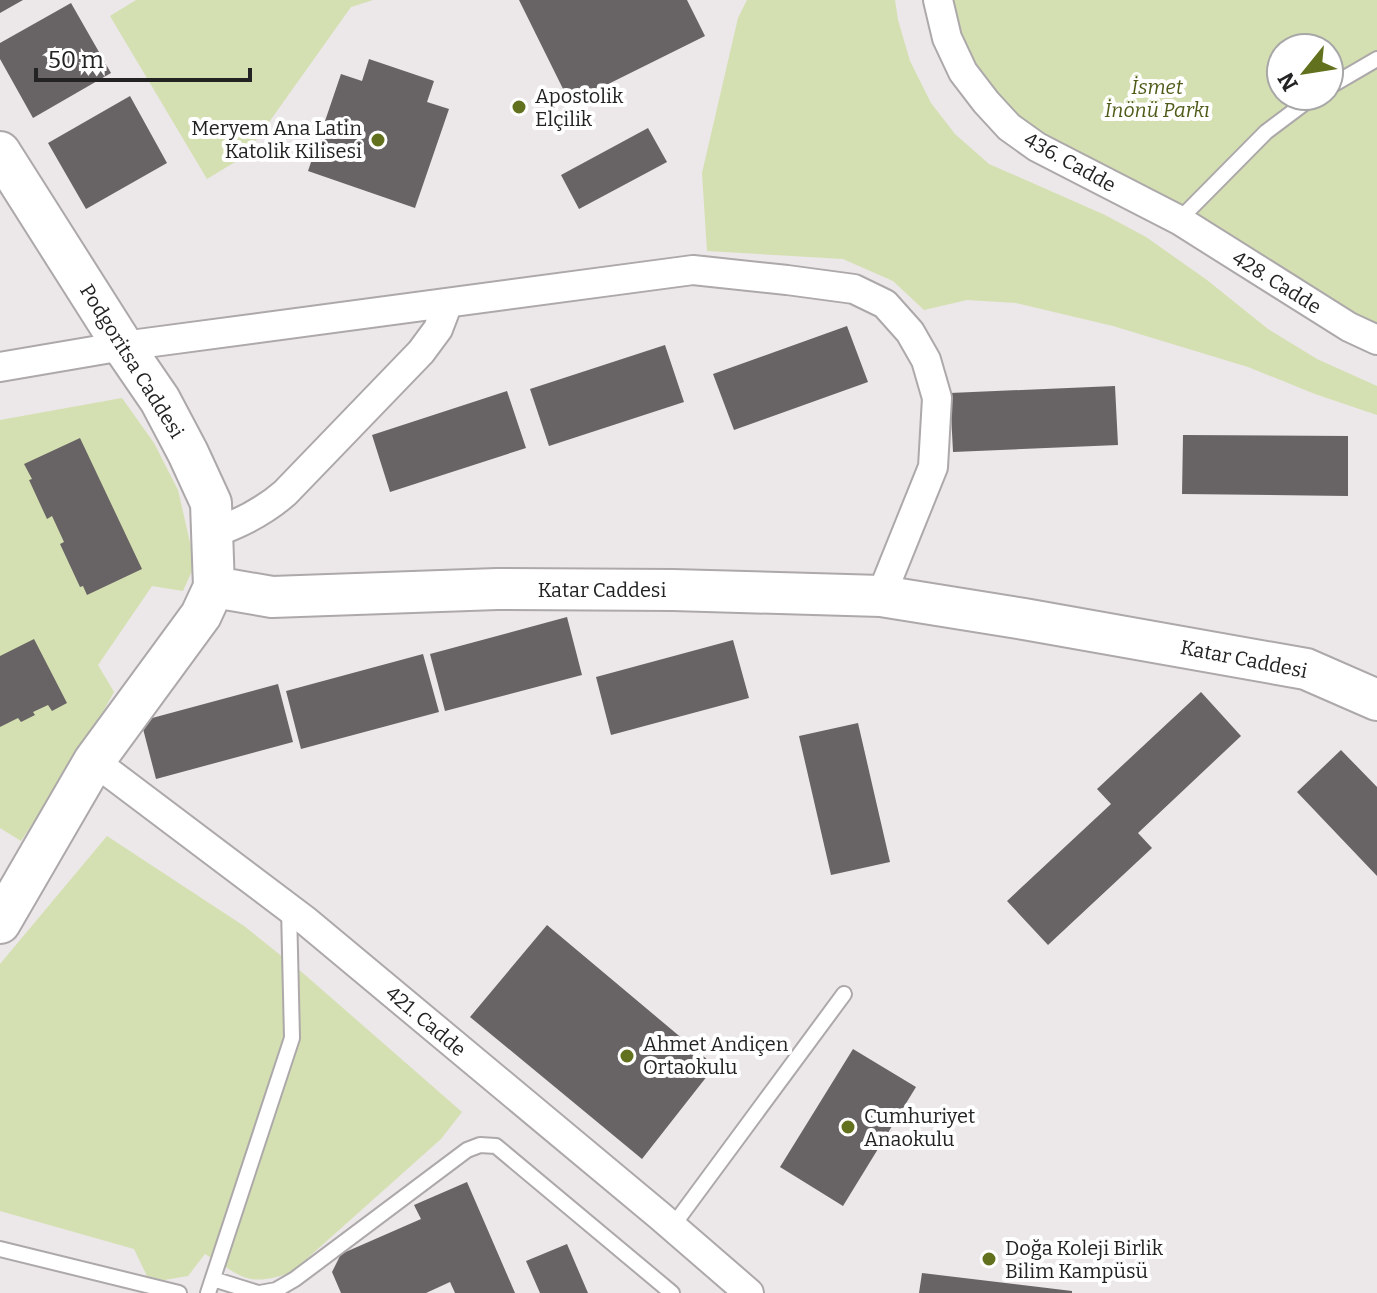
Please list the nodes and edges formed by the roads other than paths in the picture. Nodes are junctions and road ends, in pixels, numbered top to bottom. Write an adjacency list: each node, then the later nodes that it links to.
1 (938, 0): 6 (street, 436. Cadde)
2 (1377, 59): 3 (lane)
3 (1345, 78)
4 (1293, 112): 6 (lane)
5 (0, 152): 9 (main road, Podgoritsa Caddesi)
6 (1179, 220): 8 (street, 428. Cadde)
7 (448, 303): 9 (street); 11 (street); 13 (street)
8 (1377, 340)
9 (123, 346): 10 (street); 11 (main road, Podgoritsa Caddesi)
10 (0, 367)
11 (212, 533): 12 (main road, Podgoritsa Caddesi)
12 (214, 587): 13 (main road, Katar Caddesi); 15 (main road)
13 (881, 596): 14 (main road, Katar Caddesi)
14 (1377, 700)
15 (94, 761): 16 (street, 421. Cadde); 17 (main road)
16 (289, 908): 19 (street, 421. Cadde); 21 (lane)
17 (0, 923)
18 (844, 994): 19 (lane)
19 (672, 1227): 25 (street, 421. Cadde)
20 (0, 1249): 22 (lane)
21 (210, 1286): 23 (lane)
22 (179, 1293)
23 (259, 1293): 24 (lane)
24 (672, 1293)
25 (749, 1293)

